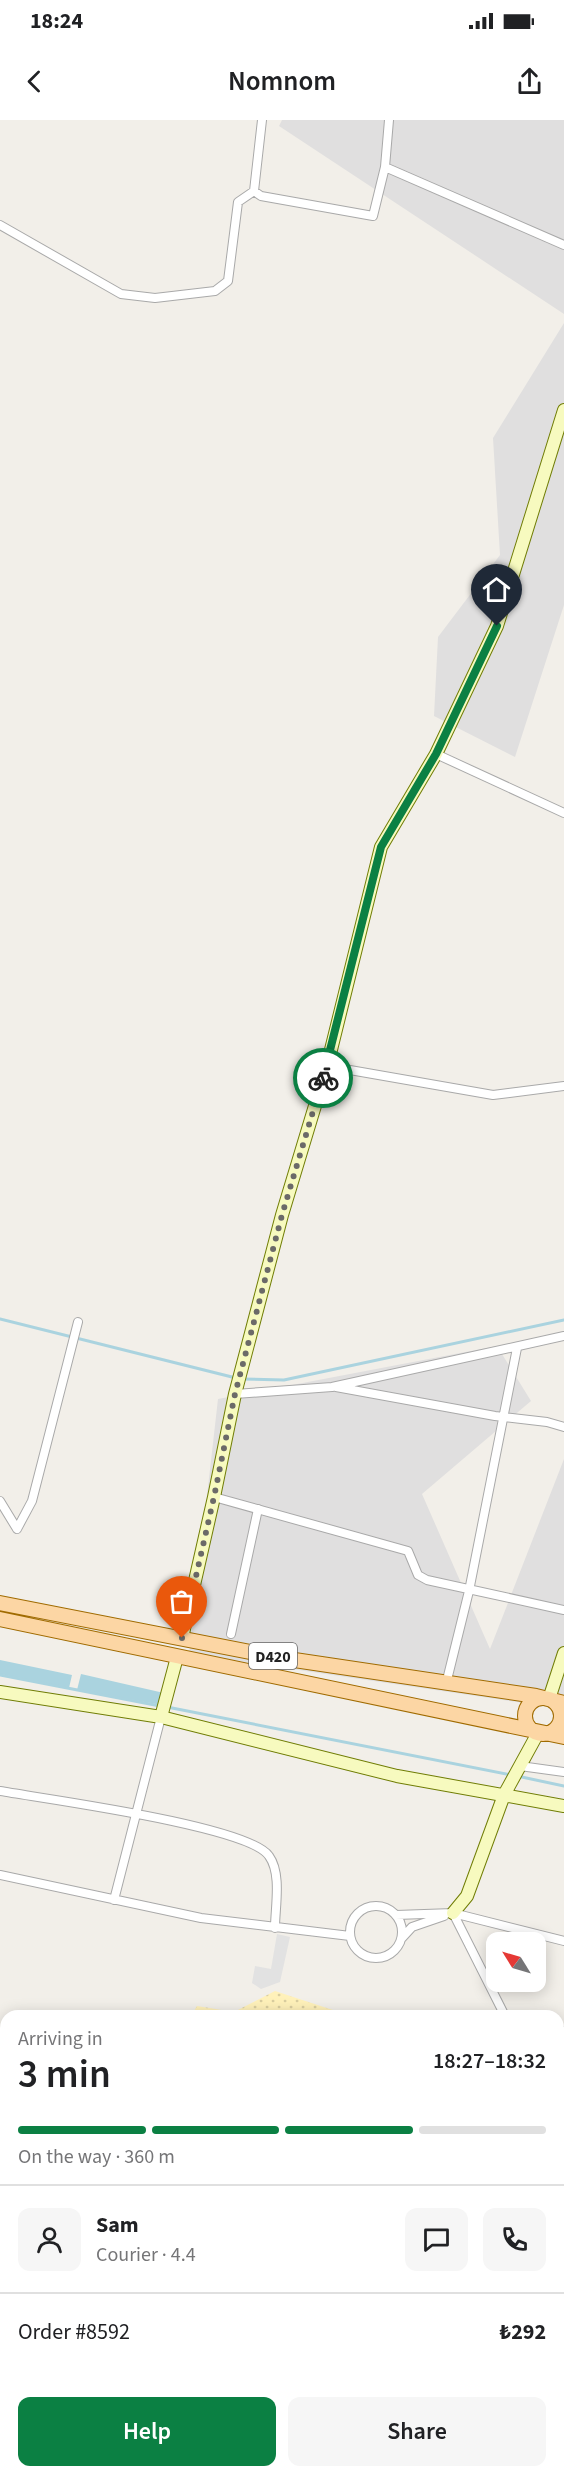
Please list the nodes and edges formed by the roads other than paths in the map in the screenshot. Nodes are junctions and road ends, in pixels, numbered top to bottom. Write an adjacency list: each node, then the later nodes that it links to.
1 (262, 120): 4 (street)
2 (389, 120): 3 (street)
3 (385, 167): 4 (street); 6 (street)
4 (254, 191): 5 (street)
5 (0, 225)
6 (564, 245)
7 (564, 410): 8 (street)
8 (436, 754): 9 (street); 10 (street)
9 (564, 813)
10 (327, 1066): 11 (street); 16 (street)
11 (564, 1086)
12 (78, 1322): 20 (street)
13 (564, 1336): 14 (street)
14 (517, 1348): 15 (street); 17 (street)
15 (332, 1387): 16 (street); 17 (street)
16 (235, 1394): 19 (street)
17 (504, 1418): 18 (street); 22 (street)
18 (564, 1427)
19 (214, 1497): 21 (street); 27 (street)
20 (0, 1501)
21 (258, 1509): 22 (street); 26 (street)
22 (469, 1591): 24 (street); 30 (street)
23 (0, 1603): 27 (main road, D420)
24 (564, 1610)
25 (0, 1619): 29 (main road, D420)
26 (231, 1634)
27 (182, 1638): 30 (main road, D420)
28 (564, 1653): 32 (street)
29 (177, 1657): 34 (street); 35 (main road, D420)
30 (447, 1684): 32 (main road, D420)
31 (0, 1692): 34 (street)
32 (549, 1699): 33 (main road, D420); 35 (main road); 35 (main road)
33 (564, 1703)
34 (161, 1717): 40 (street); 42 (street)
35 (538, 1733): 36 (main road, D420); 37 (street)
36 (564, 1737)
37 (520, 1766): 38 (street); 40 (street)
38 (564, 1772)
39 (0, 1791): 42 (street)
40 (504, 1795): 41 (street); 45 (street)
41 (564, 1806)
42 (136, 1815): 44 (street); 47 (street)
43 (0, 1875): 44 (street)
44 (114, 1900): 47 (street)
45 (453, 1913): 46 (street); 49 (street); 50 (street); 51 (street)
46 (396, 1915): 48 (street); 49 (street)
47 (274, 1928): 48 (street)
48 (350, 1936): 49 (street)
49 (401, 1939)
50 (564, 1941)
51 (502, 2010)

